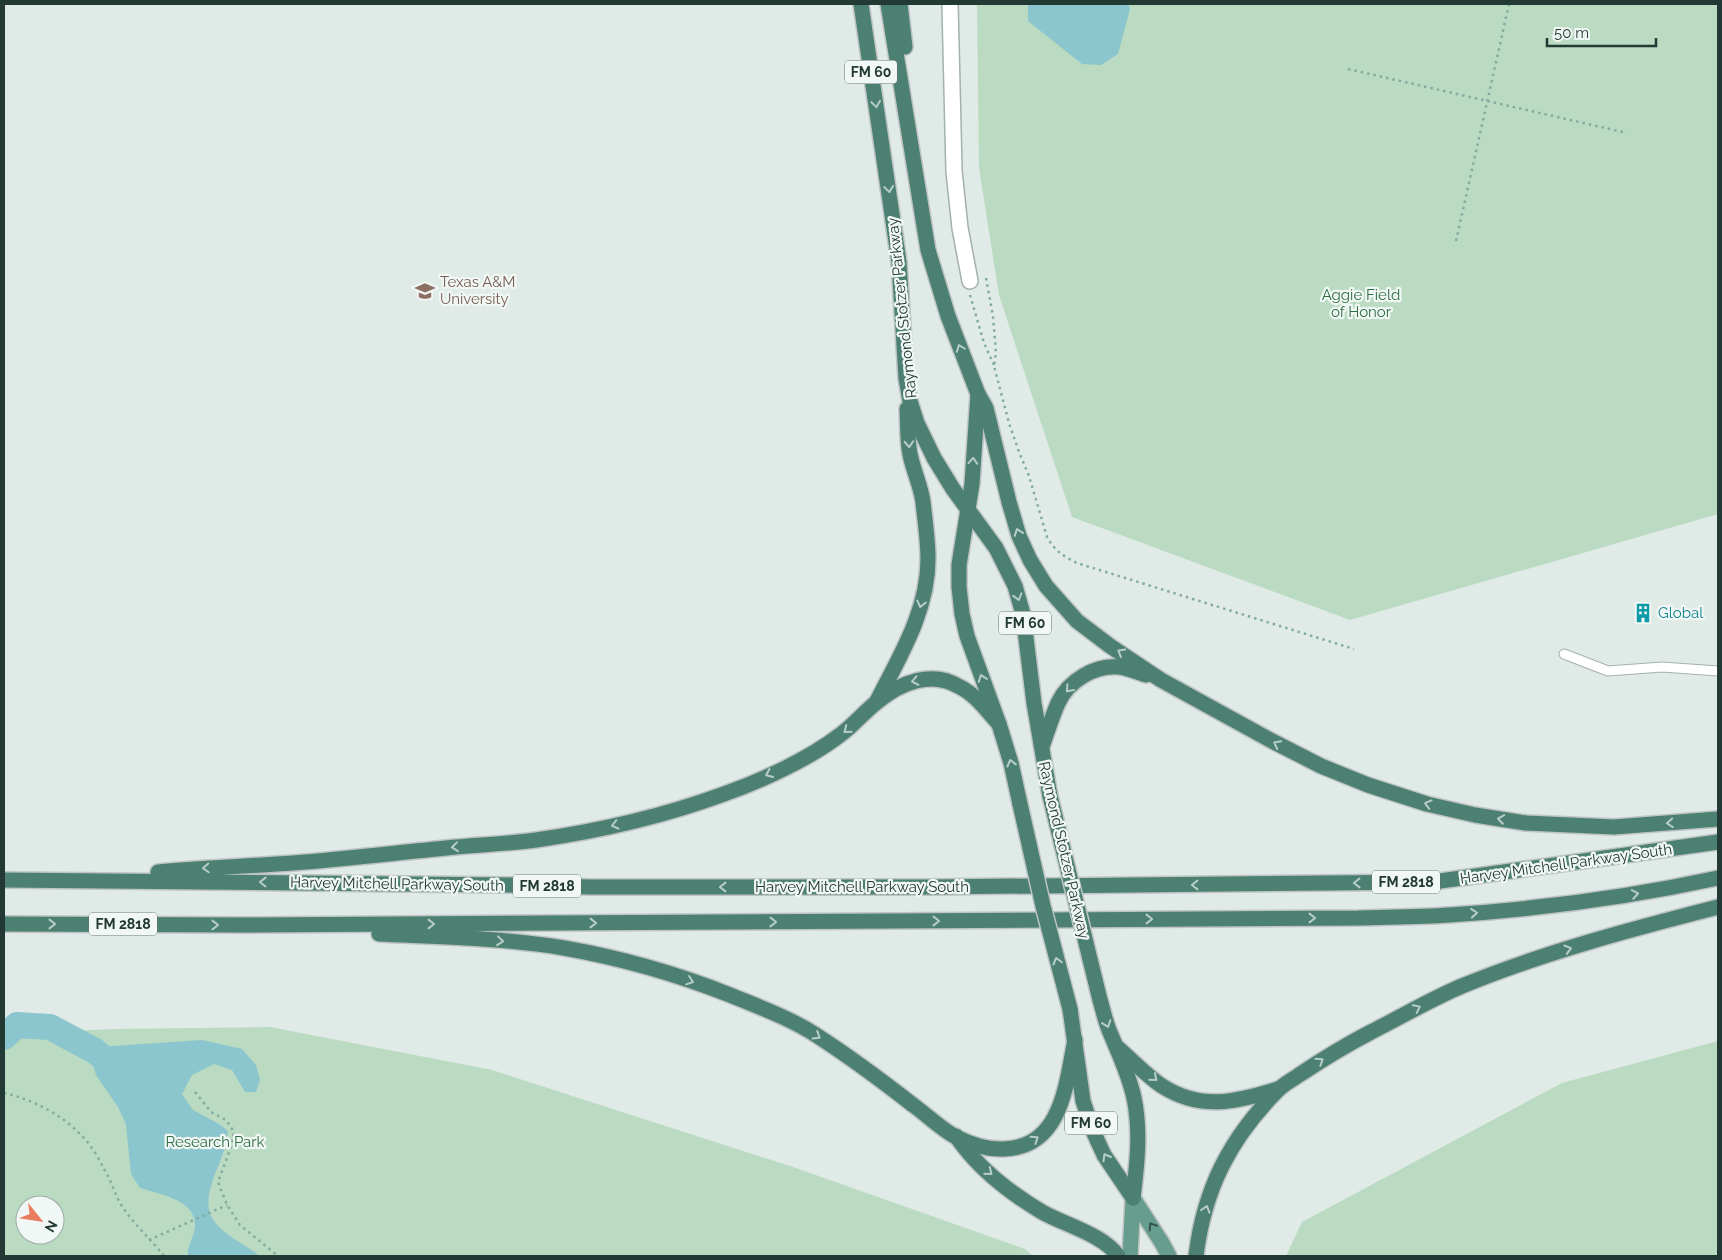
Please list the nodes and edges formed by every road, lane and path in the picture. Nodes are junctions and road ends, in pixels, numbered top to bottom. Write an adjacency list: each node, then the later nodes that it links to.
1 (861, 4): 14 (highway, Raymond Stotzer Parkway / FM 60, one-way to 14)
2 (888, 4): 9 (highway, Raymond Stotzer Parkway / FM 60)
3 (900, 4): 9 (highway)
4 (950, 4): 12 (street)
5 (1508, 4): 7 (path)
6 (1348, 70): 7 (path)
7 (1487, 101): 8 (path); 10 (path)
8 (1627, 133)
9 (915, 170): 15 (highway, Raymond Stotzer Parkway / FM 60, one-way to 9)
10 (1456, 241)
11 (986, 278): 13 (path)
12 (970, 281): 13 (path)
13 (994, 366): 17 (path)
14 (906, 378): 16 (highway, Raymond Stotzer Parkway / FM 60); 21 (highway, one-way to 21)
15 (978, 394): 16 (highway, Raymond Stotzer Parkway / FM 60, one-way to 15); 20 (highway, one-way to 15)
16 (968, 510): 22 (highway, Raymond Stotzer Parkway / FM 60, one-way to 16); 23 (highway, Raymond Stotzer Parkway / FM 60, one-way to 23)
17 (1354, 649)
18 (1564, 654): 19 (lane)
19 (1718, 671)
20 (1162, 680): 23 (highway, one-way to 23); 24 (highway, one-way to 20)
21 (876, 702): 22 (highway, one-way to 21); 28 (highway, one-way to 28)
22 (999, 724): 32 (highway, Raymond Stotzer Parkway / FM 60, one-way to 22, bridge)
23 (1042, 750): 33 (highway, Raymond Stotzer Parkway / FM 60, one-way to 33, bridge)
24 (1718, 819)
25 (1718, 842): 28 (highway, Harvey Mitchell Parkway South / FM 2818, one-way to 28)
26 (1718, 878): 31 (highway, FM 2818, one-way to 26)
27 (4, 880): 28 (highway, Harvey Mitchell Parkway South / FM 2818)
28 (78, 880)
29 (1718, 907): 34 (highway, one-way to 29)
30 (4, 924): 31 (highway, FM 2818, one-way to 31)
31 (242, 925): 37 (highway, one-way to 37)
32 (1075, 1040): 37 (highway, one-way to 32); 38 (highway, Raymond Stotzer Parkway / FM 60, one-way to 32)
33 (1116, 1047): 34 (highway, one-way to 34); 38 (highway, Raymond Stotzer Parkway / FM 60)
34 (1279, 1088): 46 (highway, one-way to 34)
35 (195, 1092): 39 (path)
36 (4, 1093): 40 (path)
37 (956, 1136): 43 (highway, one-way to 43)
38 (1133, 1198): 44 (main road, Raymond Stotzer Parkway / FM 60); 45 (main road, Raymond Stotzer Parkway / FM 60, one-way to 38)
39 (227, 1205): 40 (path); 42 (path)
40 (149, 1240): 41 (path)
41 (164, 1256)
42 (278, 1256)
43 (1118, 1256)
44 (1130, 1256)
45 (1169, 1256)
46 (1196, 1256)

